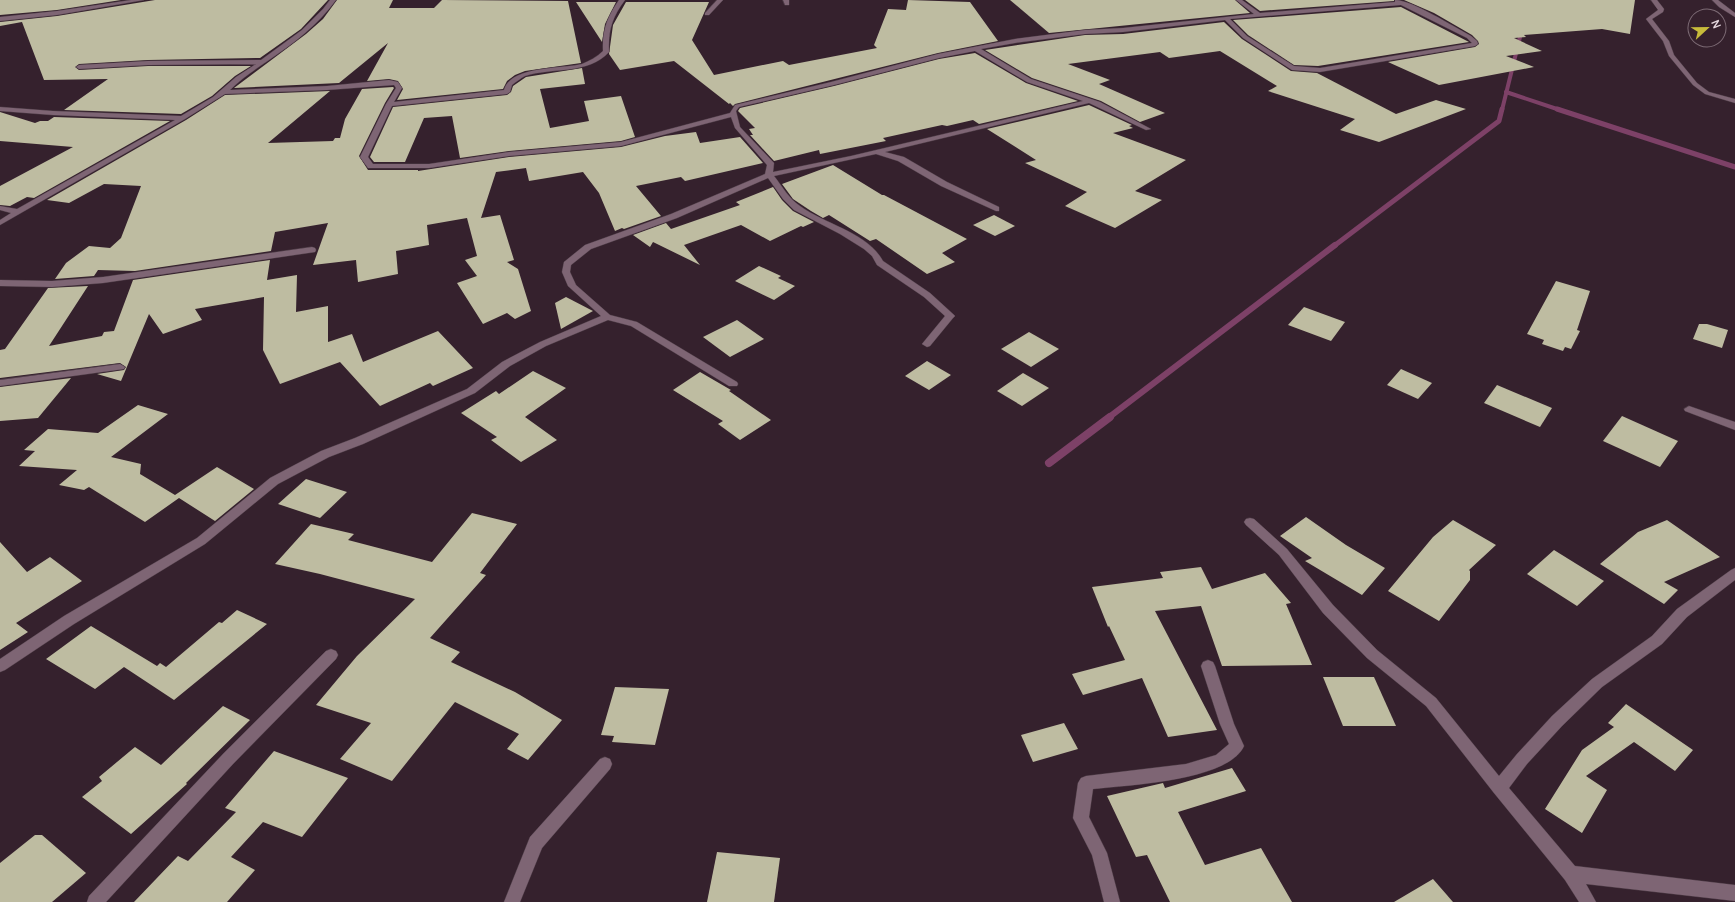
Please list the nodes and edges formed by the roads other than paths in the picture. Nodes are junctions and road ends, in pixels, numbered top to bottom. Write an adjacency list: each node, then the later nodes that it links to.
1 (141, 0): 14 (street)
2 (333, 0): 16 (street)
3 (622, 0): 21 (street)
4 (720, 0): 10 (street)
5 (1239, 0): 12 (street)
6 (1394, 0): 9 (street)
7 (1654, 0): 20 (street)
8 (1715, 0): 11 (street)
9 (1402, 3): 12 (street); 13 (street)
10 (707, 14)
11 (1735, 15)
12 (1260, 16): 13 (street)
13 (1226, 18): 15 (street)
14 (0, 19)
15 (976, 49): 19 (street); 23 (street)
16 (263, 62): 17 (street); 18 (street)
17 (79, 67)
18 (224, 92): 21 (street); 24 (street)
19 (1089, 100): 25 (street); 26 (street)
20 (1735, 101)
21 (389, 104): 23 (street)
22 (0, 109): 24 (street)
23 (735, 114): 27 (street)
24 (184, 118): 30 (street)
25 (1148, 129)
26 (876, 152): 27 (street); 29 (street)
27 (769, 175): 34 (street); 35 (street)
28 (0, 208): 30 (street)
29 (996, 209)
30 (18, 212): 31 (street)
31 (0, 223)
32 (312, 250): 33 (street)
33 (0, 283)
34 (607, 317): 38 (street); 44 (street)
35 (927, 344)
36 (120, 367): 37 (street)
37 (0, 382)
38 (733, 384)
39 (1689, 409): 40 (street)
40 (1735, 426)
41 (1250, 522): 47 (street)
42 (1735, 573): 47 (street)
43 (331, 655): 50 (street)
44 (0, 666)
45 (1208, 666): 52 (street)
46 (605, 764): 51 (street)
47 (1499, 788): 48 (street)
48 (1571, 874): 49 (street); 53 (street)
49 (1735, 893)
50 (95, 902)
51 (512, 902)
52 (1112, 902)
53 (1588, 902)

